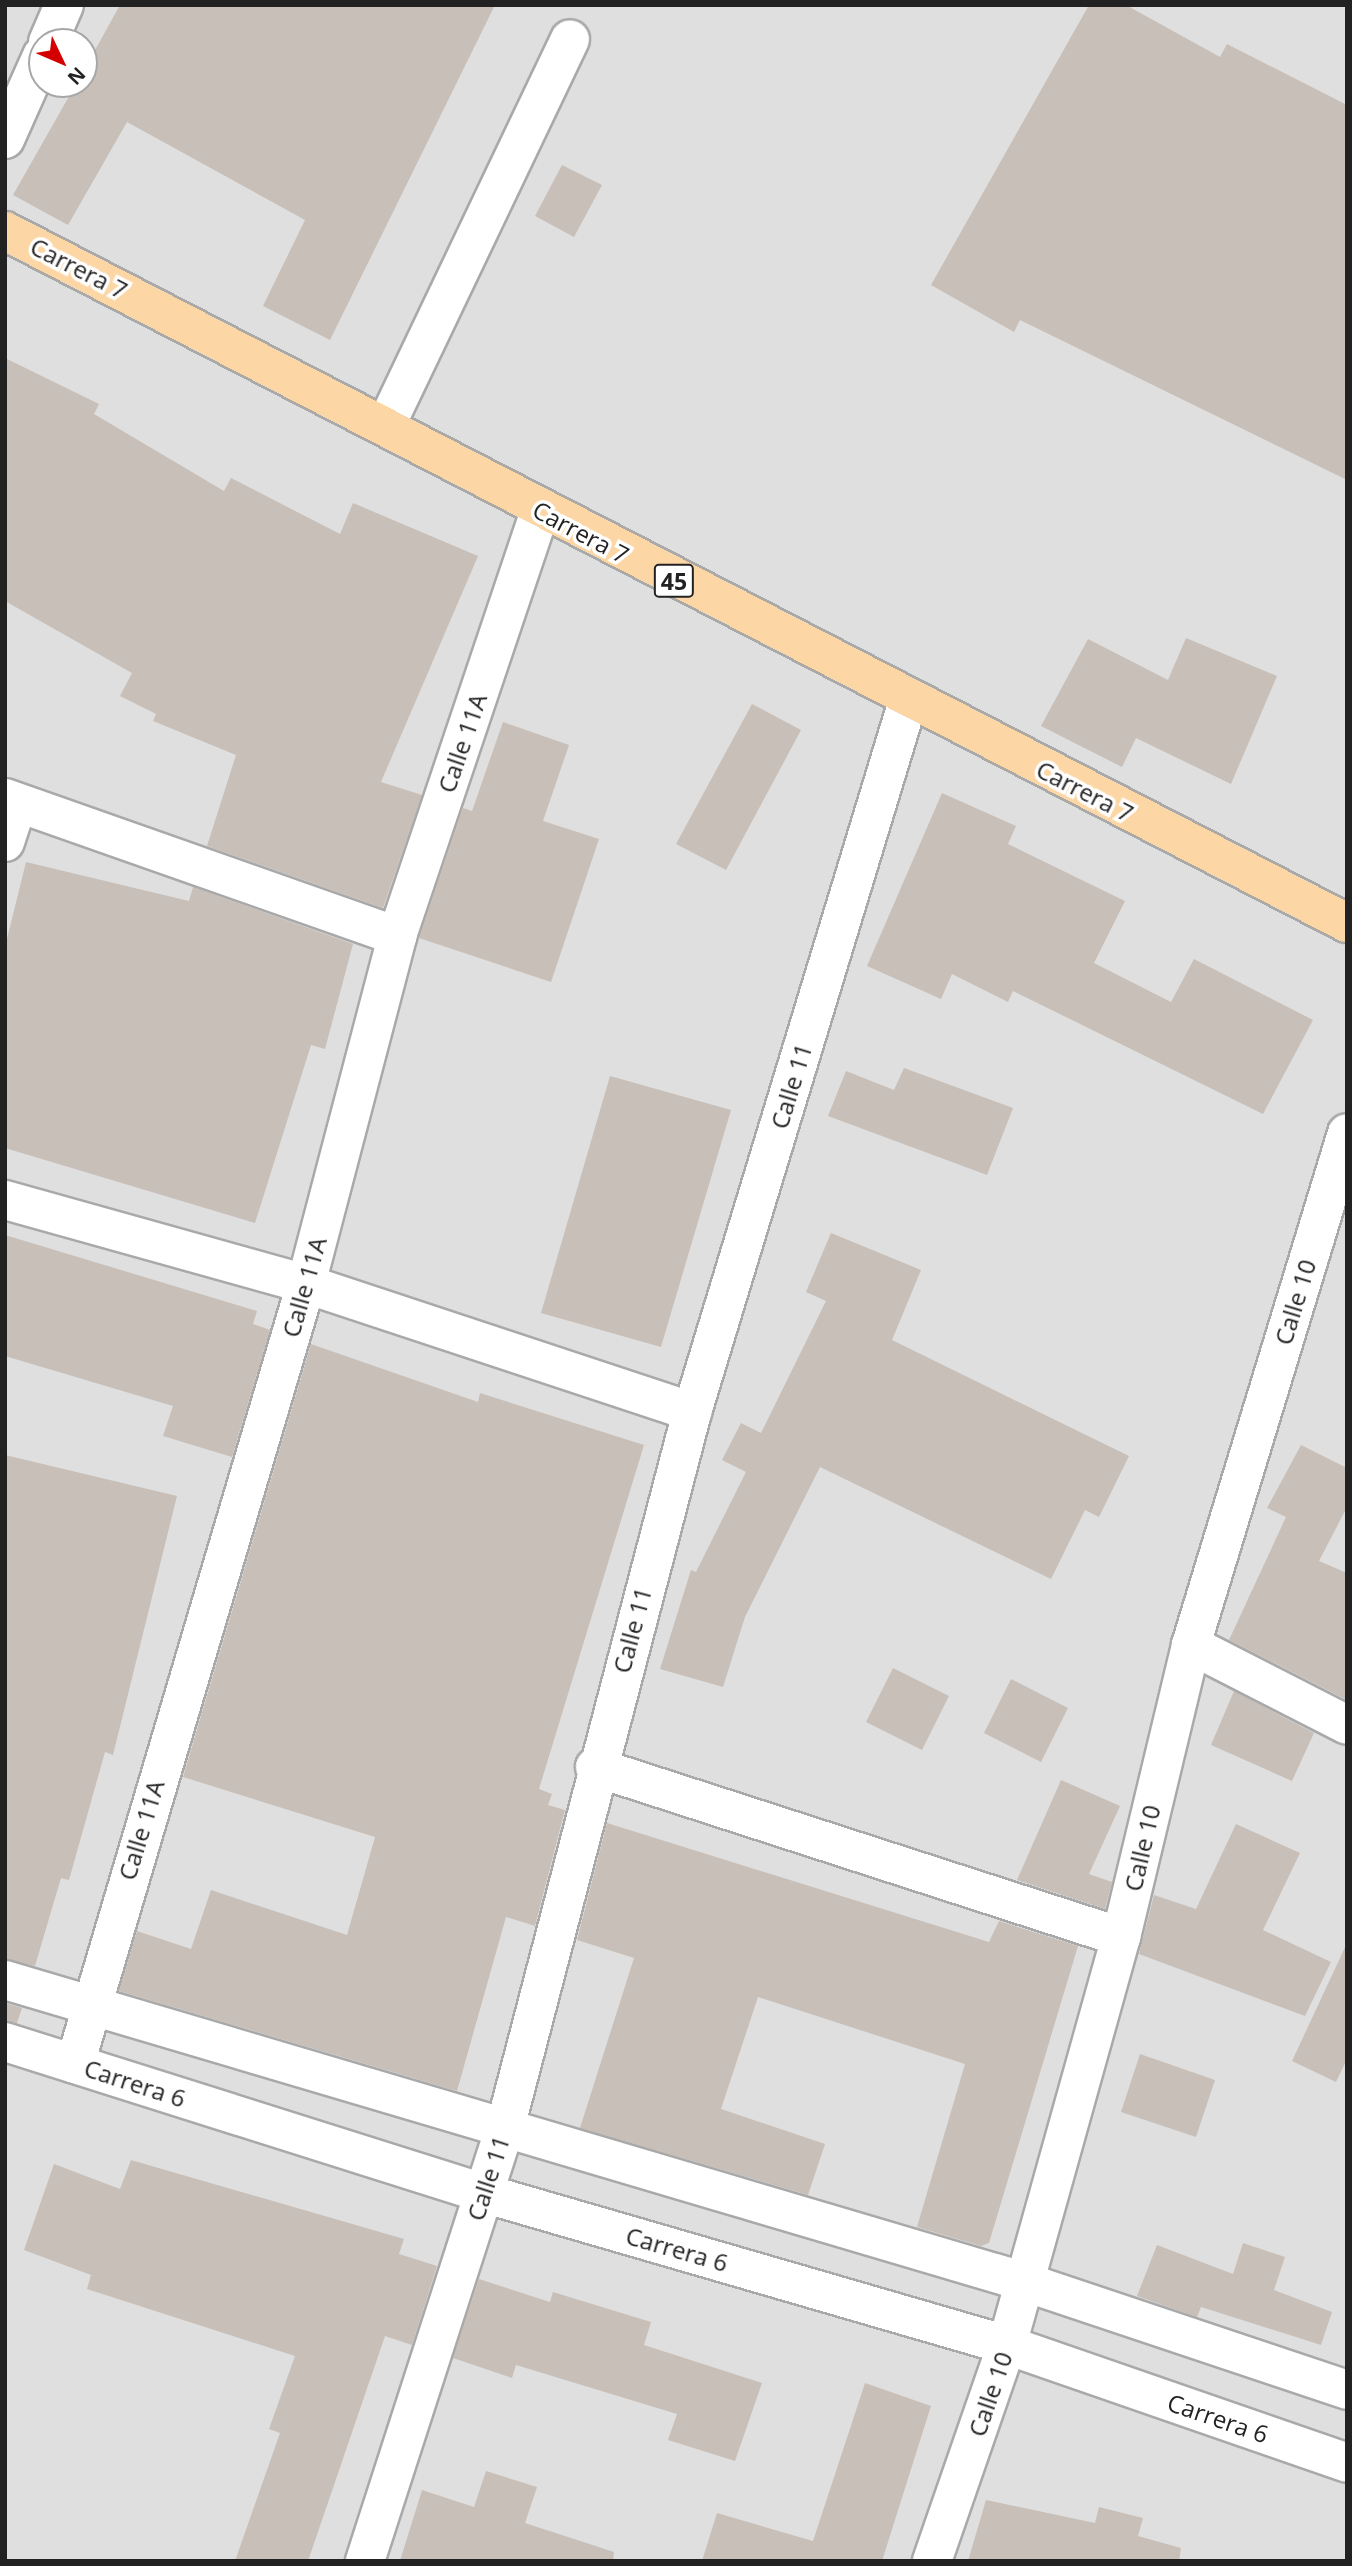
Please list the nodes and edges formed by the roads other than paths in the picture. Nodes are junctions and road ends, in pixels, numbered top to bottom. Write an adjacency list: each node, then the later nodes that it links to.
1 (64, 5): 2 (street)
2 (54, 28)
3 (569, 38): 7 (street)
4 (28, 87): 5 (street)
5 (5, 139)
6 (5, 230): 7 (main road, Carrera 7 / 45)
7 (387, 423): 8 (main road, Carrera 7 / 45)
8 (540, 512): 9 (main road, Carrera 7 / 45); 13 (street, Calle 11A)
9 (908, 701): 12 (main road, Carrera 7 / 45); 17 (street, Calle 11)
10 (11, 801): 11 (street); 13 (street)
11 (5, 842)
12 (1347, 923)
13 (397, 936): 16 (street, Calle 11A)
14 (1347, 1133): 18 (street, Calle 10)
15 (5, 1200): 16 (street)
16 (306, 1284): 17 (street); 23 (street, Calle 11A)
17 (692, 1412): 20 (street, Calle 11)
18 (1191, 1645): 19 (street); 21 (street, Calle 10)
19 (1347, 1725)
20 (595, 1767): 21 (street); 26 (street, Calle 11)
21 (1121, 1937): 28 (street, Calle 10)
22 (5, 1980): 23 (street)
23 (89, 2004): 25 (street, Calle 11A); 26 (street)
24 (5, 2042): 25 (street, Carrera 6)
25 (75, 2064): 27 (street, Carrera 6)
26 (506, 2124): 27 (street, Calle 11); 28 (street)
27 (484, 2193): 29 (street, Carrera 6); 32 (street, Calle 11)
28 (1024, 2282): 29 (street, Calle 10); 30 (street)
29 (1007, 2345): 31 (street, Carrera 6); 33 (street, Calle 10)
30 (1347, 2390)
31 (1347, 2463)
32 (365, 2561)
33 (932, 2561)

